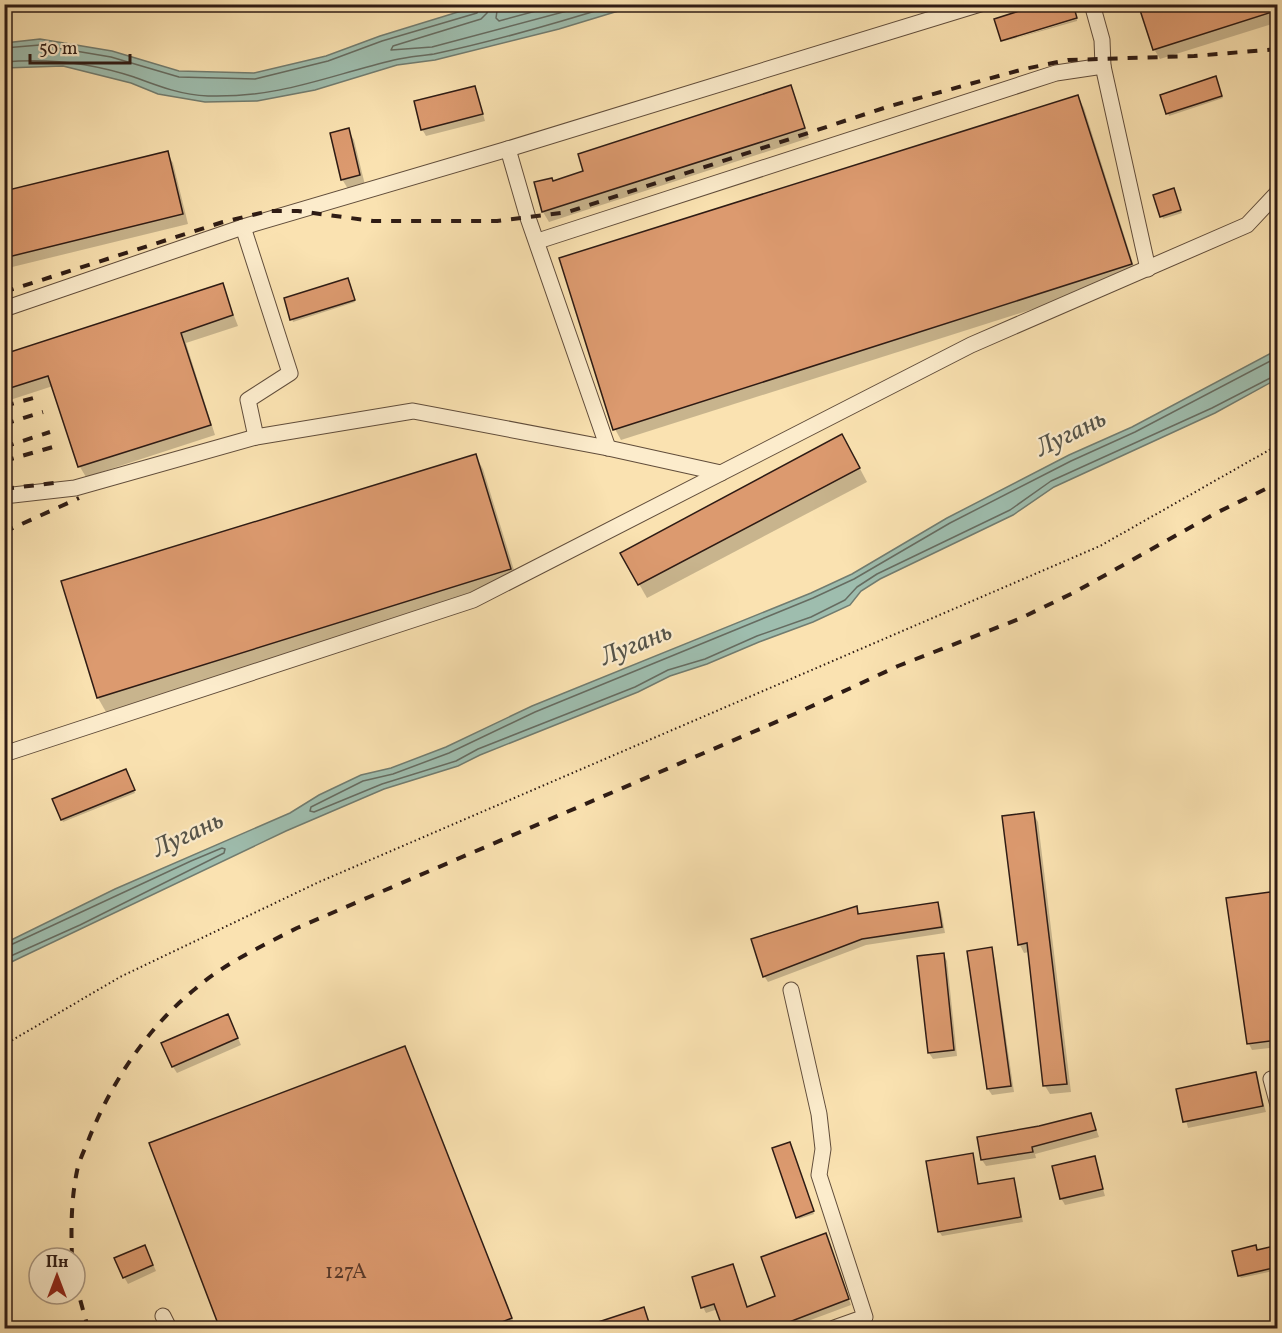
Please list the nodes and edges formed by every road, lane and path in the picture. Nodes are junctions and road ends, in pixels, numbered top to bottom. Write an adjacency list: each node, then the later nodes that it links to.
1 (980, 4): 4 (lane)
2 (1092, 4): 3 (lane)
3 (1103, 66): 7 (lane); 8 (lane)
4 (508, 149): 6 (lane); 7 (lane)
5 (1278, 192): 8 (lane)
6 (243, 227): 9 (lane); 10 (lane)
7 (538, 242): 12 (lane)
8 (1148, 269): 13 (lane)
9 (4, 309)
10 (256, 437): 12 (lane); 14 (lane)
11 (1278, 445): 17 (path)
12 (608, 448): 13 (lane)
13 (721, 473): 15 (lane)
14 (4, 496)
15 (4, 754)
16 (791, 990): 20 (lane)
17 (4, 1045)
18 (1271, 1080): 19 (lane)
19 (1278, 1105)
20 (834, 1329)

